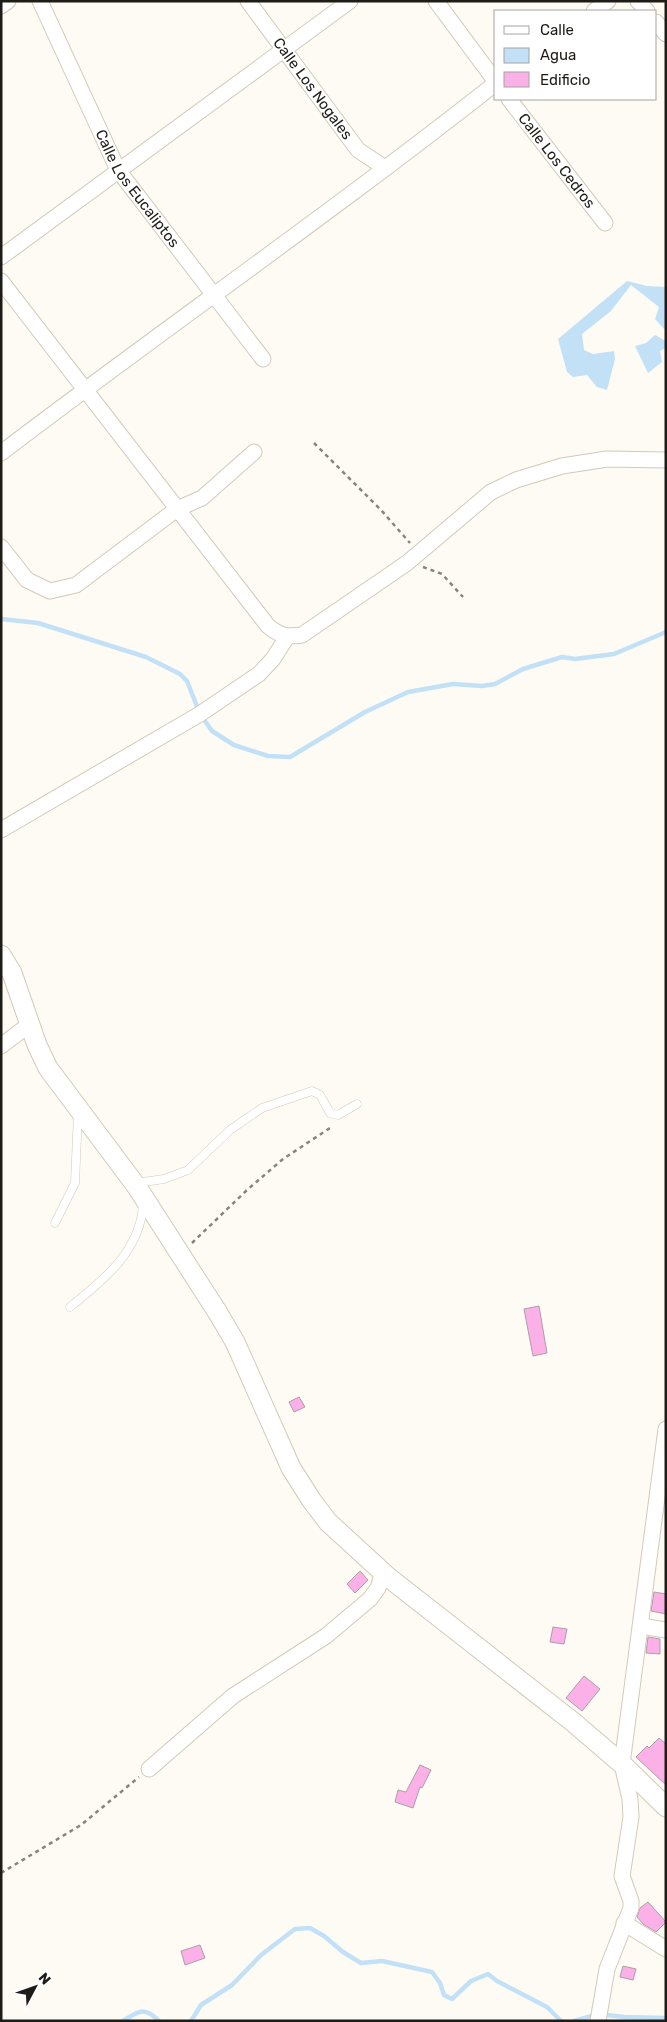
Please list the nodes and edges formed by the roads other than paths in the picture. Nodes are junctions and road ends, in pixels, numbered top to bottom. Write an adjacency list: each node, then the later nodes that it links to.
1 (8, 1): 7 (street)
2 (40, 1): 16 (street, Calle Los Eucaliptos)
3 (248, 1): 11 (street, Calle Los Nogales)
4 (350, 1): 11 (street)
5 (436, 1): 12 (street)
6 (608, 1): 8 (street)
7 (1, 6)
8 (595, 10)
9 (657, 23): 10 (street)
10 (666, 34)
11 (285, 50): 15 (street, Calle Los Nogales); 16 (street)
12 (494, 80)
13 (494, 85): 15 (street)
14 (509, 100): 17 (street, Calle Los Cedros)
15 (385, 168): 20 (street)
16 (118, 170): 18 (street); 20 (street, Calle Los Eucaliptos)
17 (605, 222)
18 (1, 257)
19 (1, 281): 22 (street)
20 (213, 295): 21 (street, Calle Los Eucaliptos); 22 (street)
21 (263, 359)
22 (84, 390): 24 (street); 26 (street)
23 (254, 452): 26 (street)
24 (1, 453)
25 (666, 460): 28 (street)
26 (177, 509): 27 (street); 28 (street)
27 (1, 547)
28 (287, 638): 29 (street)
29 (1, 830)
30 (1, 955): 31 (street)
31 (30, 1024): 32 (street); 34 (street)
32 (1, 1046)
33 (357, 1104): 35 (lane)
34 (79, 1109): 35 (street); 36 (lane)
35 (139, 1190): 37 (lane); 39 (street)
36 (54, 1223)
37 (70, 1307)
38 (666, 1430): 40 (street)
39 (382, 1572): 42 (street); 43 (street)
40 (641, 1626): 41 (street); 42 (street)
41 (666, 1630)
42 (622, 1764): 44 (street); 45 (street)
43 (149, 1769)
44 (666, 1807)
45 (624, 1923): 46 (street); 47 (street)
46 (666, 1949)
47 (598, 2021)

